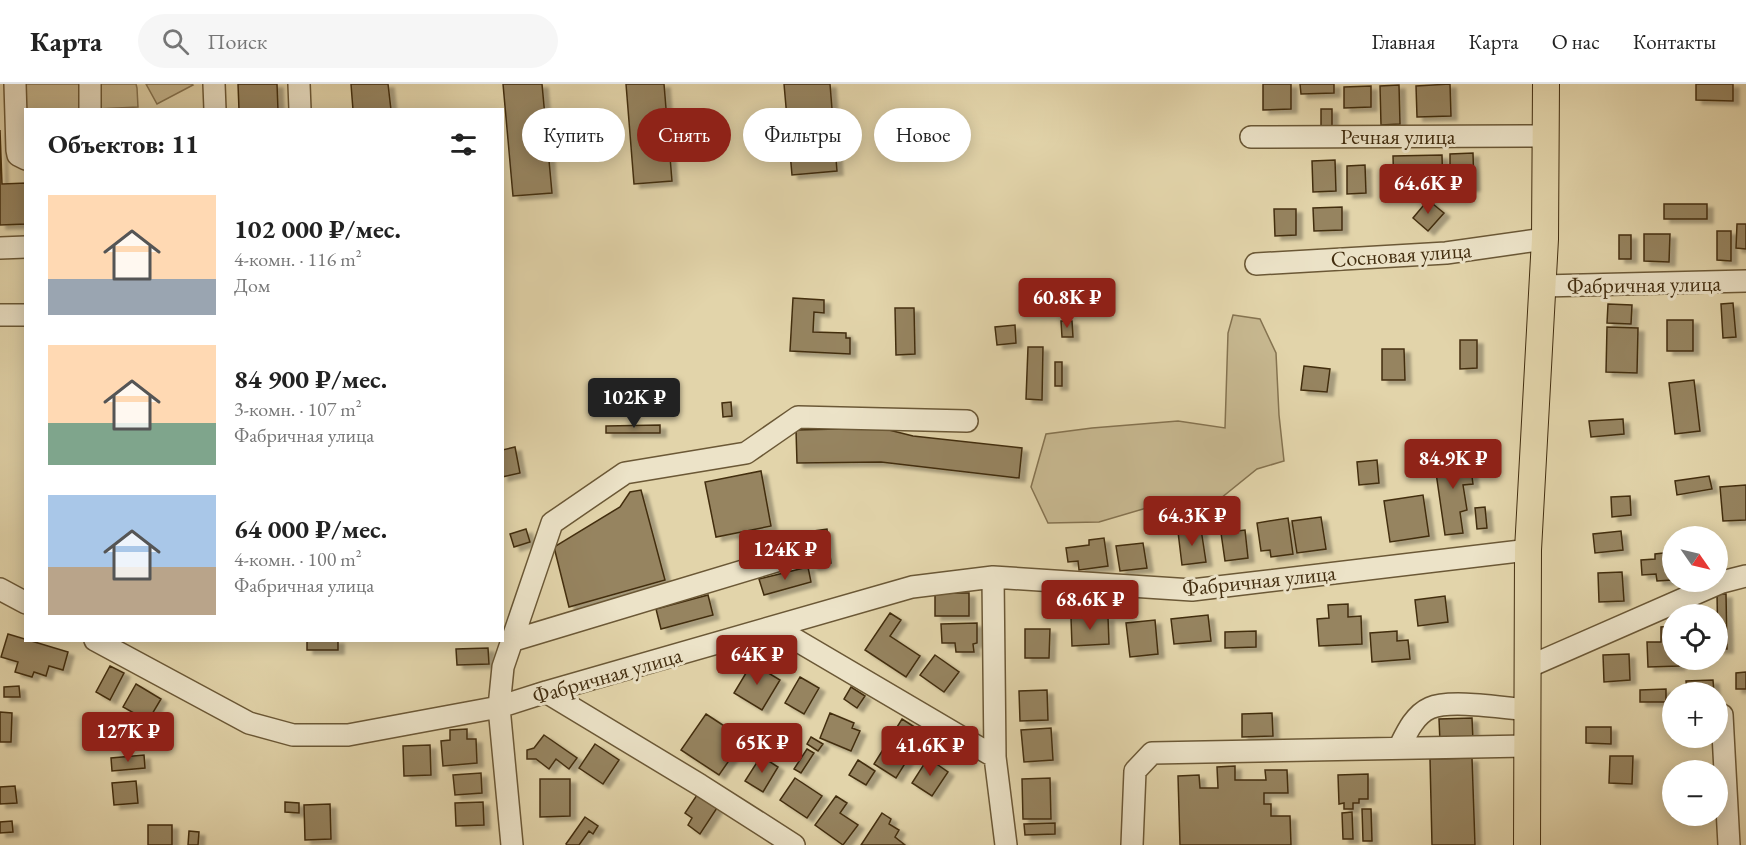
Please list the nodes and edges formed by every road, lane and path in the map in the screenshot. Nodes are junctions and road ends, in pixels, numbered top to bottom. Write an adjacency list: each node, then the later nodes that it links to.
1 (15, 84): 11 (street)
2 (90, 84): 6 (street)
3 (214, 84): 7 (street)
4 (299, 84): 8 (street)
5 (1546, 84): 9 (main road)
6 (90, 108)
7 (215, 108)
8 (300, 108)
9 (1546, 136): 10 (street, Речная улица); 12 (main road)
10 (1251, 137)
11 (24, 158)
12 (1545, 239): 15 (street, Сосновая улица); 17 (main road)
13 (24, 247): 14 (street)
14 (0, 248)
15 (1256, 264)
16 (1746, 281): 17 (street, Фабричная улица)
17 (1543, 286): 21 (main road)
18 (0, 315): 19 (street)
19 (24, 315)
20 (967, 421): 28 (street)
21 (1528, 550): 24 (street, Фабричная улица); 30 (main road)
22 (783, 559): 28 (street)
23 (1746, 576): 30 (street)
24 (993, 578): 27 (street, Фабричная улица); 37 (street)
25 (0, 589): 26 (street)
26 (24, 602)
27 (774, 627): 31 (street, Фабричная улица); 37 (street)
28 (512, 641): 32 (street)
29 (99, 642): 32 (street, Фабричная улица)
30 (1528, 667): 33 (main road)
31 (546, 692): 32 (street, Фабричная улица); 39 (street)
32 (499, 706): 38 (street)
33 (1528, 710): 34 (main road); 35 (street)
34 (1527, 746): 35 (street); 42 (main road)
35 (1399, 748): 41 (street)
36 (1724, 748): 43 (street)
37 (995, 757): 40 (street)
38 (512, 845)
39 (794, 845)
40 (1006, 845)
41 (1132, 845)
42 (1527, 845)
43 (1729, 845)

